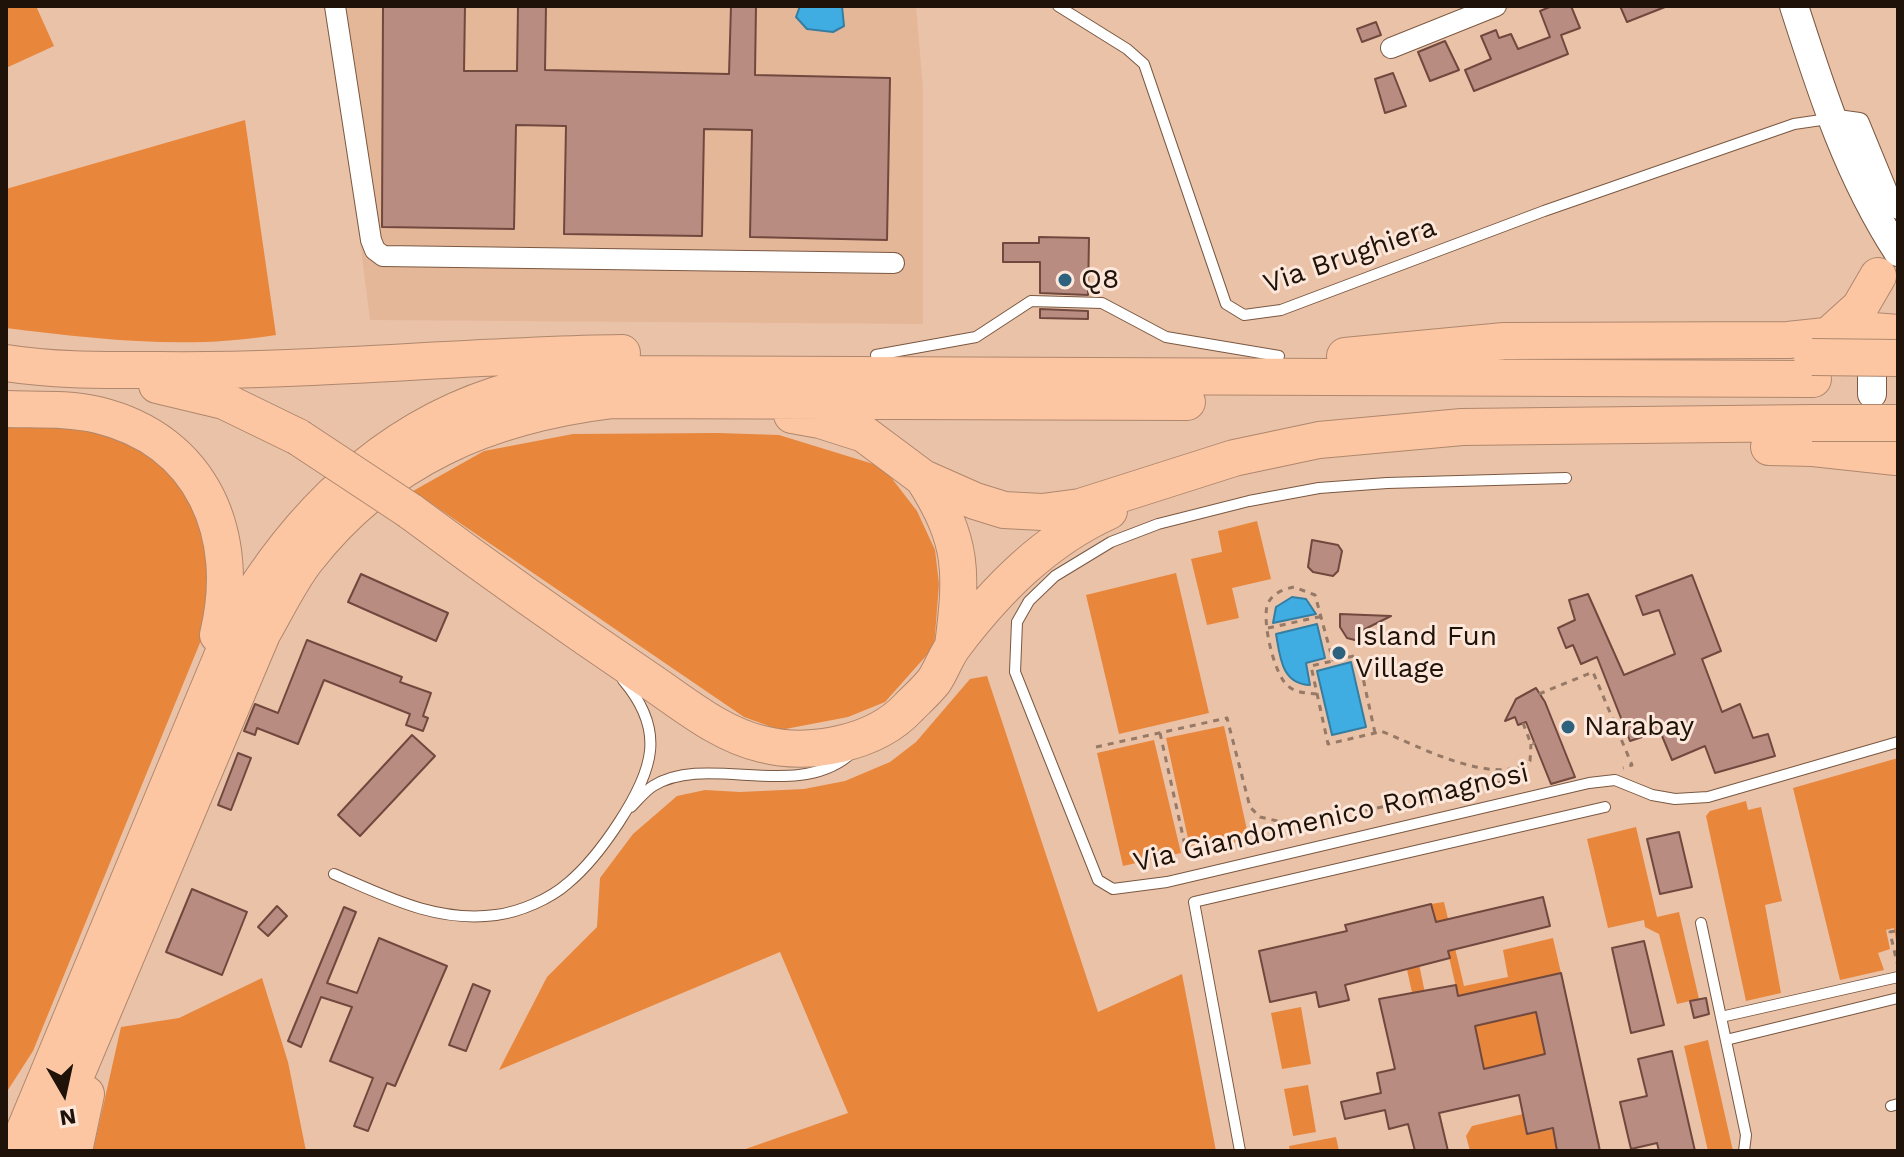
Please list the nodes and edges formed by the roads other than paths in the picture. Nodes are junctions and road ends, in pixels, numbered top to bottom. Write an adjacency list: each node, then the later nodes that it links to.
1 (335, 6): 8 (street)
2 (1058, 6): 6 (lane, Via Brughiera)
3 (1496, 6): 5 (street)
4 (1794, 6): 6 (main road)
5 (1391, 48)
6 (1830, 119): 7 (street); 9 (main road)
7 (1898, 209)
8 (894, 263)
9 (1888, 264): 10 (main road); 16 (highway)
10 (1890, 338): 16 (highway); 19 (main road)
11 (876, 355): 12 (highway); 12 (lane); 15 (highway)
12 (1279, 356): 16 (highway)
13 (1898, 358): 16 (highway, bridge)
14 (6, 363): 15 (highway)
15 (85, 370): 17 (highway)
16 (1816, 379): 19 (highway); 20 (highway); 22 (highway); 23 (highway, bridge); 29 (highway)
17 (175, 389): 18 (highway); 27 (highway, bridge)
18 (6, 392)
19 (1889, 392): 23 (main road)
20 (700, 401): 25 (highway); 35 (highway)
21 (6, 409): 29 (highway)
22 (1319, 440): 23 (highway); 24 (highway)
23 (1897, 446)
24 (1201, 469): 25 (highway); 28 (highway)
25 (923, 478): 28 (highway)
26 (1566, 478): 31 (lane, Via Giandomenico Romagnosi)
27 (535, 604): 30 (highway); 33 (lane)
28 (953, 646): 30 (highway)
29 (202, 699): 39 (highway)
30 (881, 728): 33 (lane)
31 (1898, 742)
32 (1605, 807): 46 (lane)
33 (623, 814): 34 (lane)
34 (334, 874)
35 (143, 915): 44 (highway); 45 (highway)
36 (1701, 923): 40 (lane)
37 (1898, 977): 40 (lane)
38 (1898, 998): 41 (lane)
39 (77, 1001): 42 (highway); 43 (highway)
40 (1721, 1017): 41 (lane)
41 (1726, 1040): 47 (lane)
42 (6, 1120)
43 (16, 1151)
44 (44, 1151)
45 (74, 1151)
46 (1240, 1151)
47 (1744, 1151)

